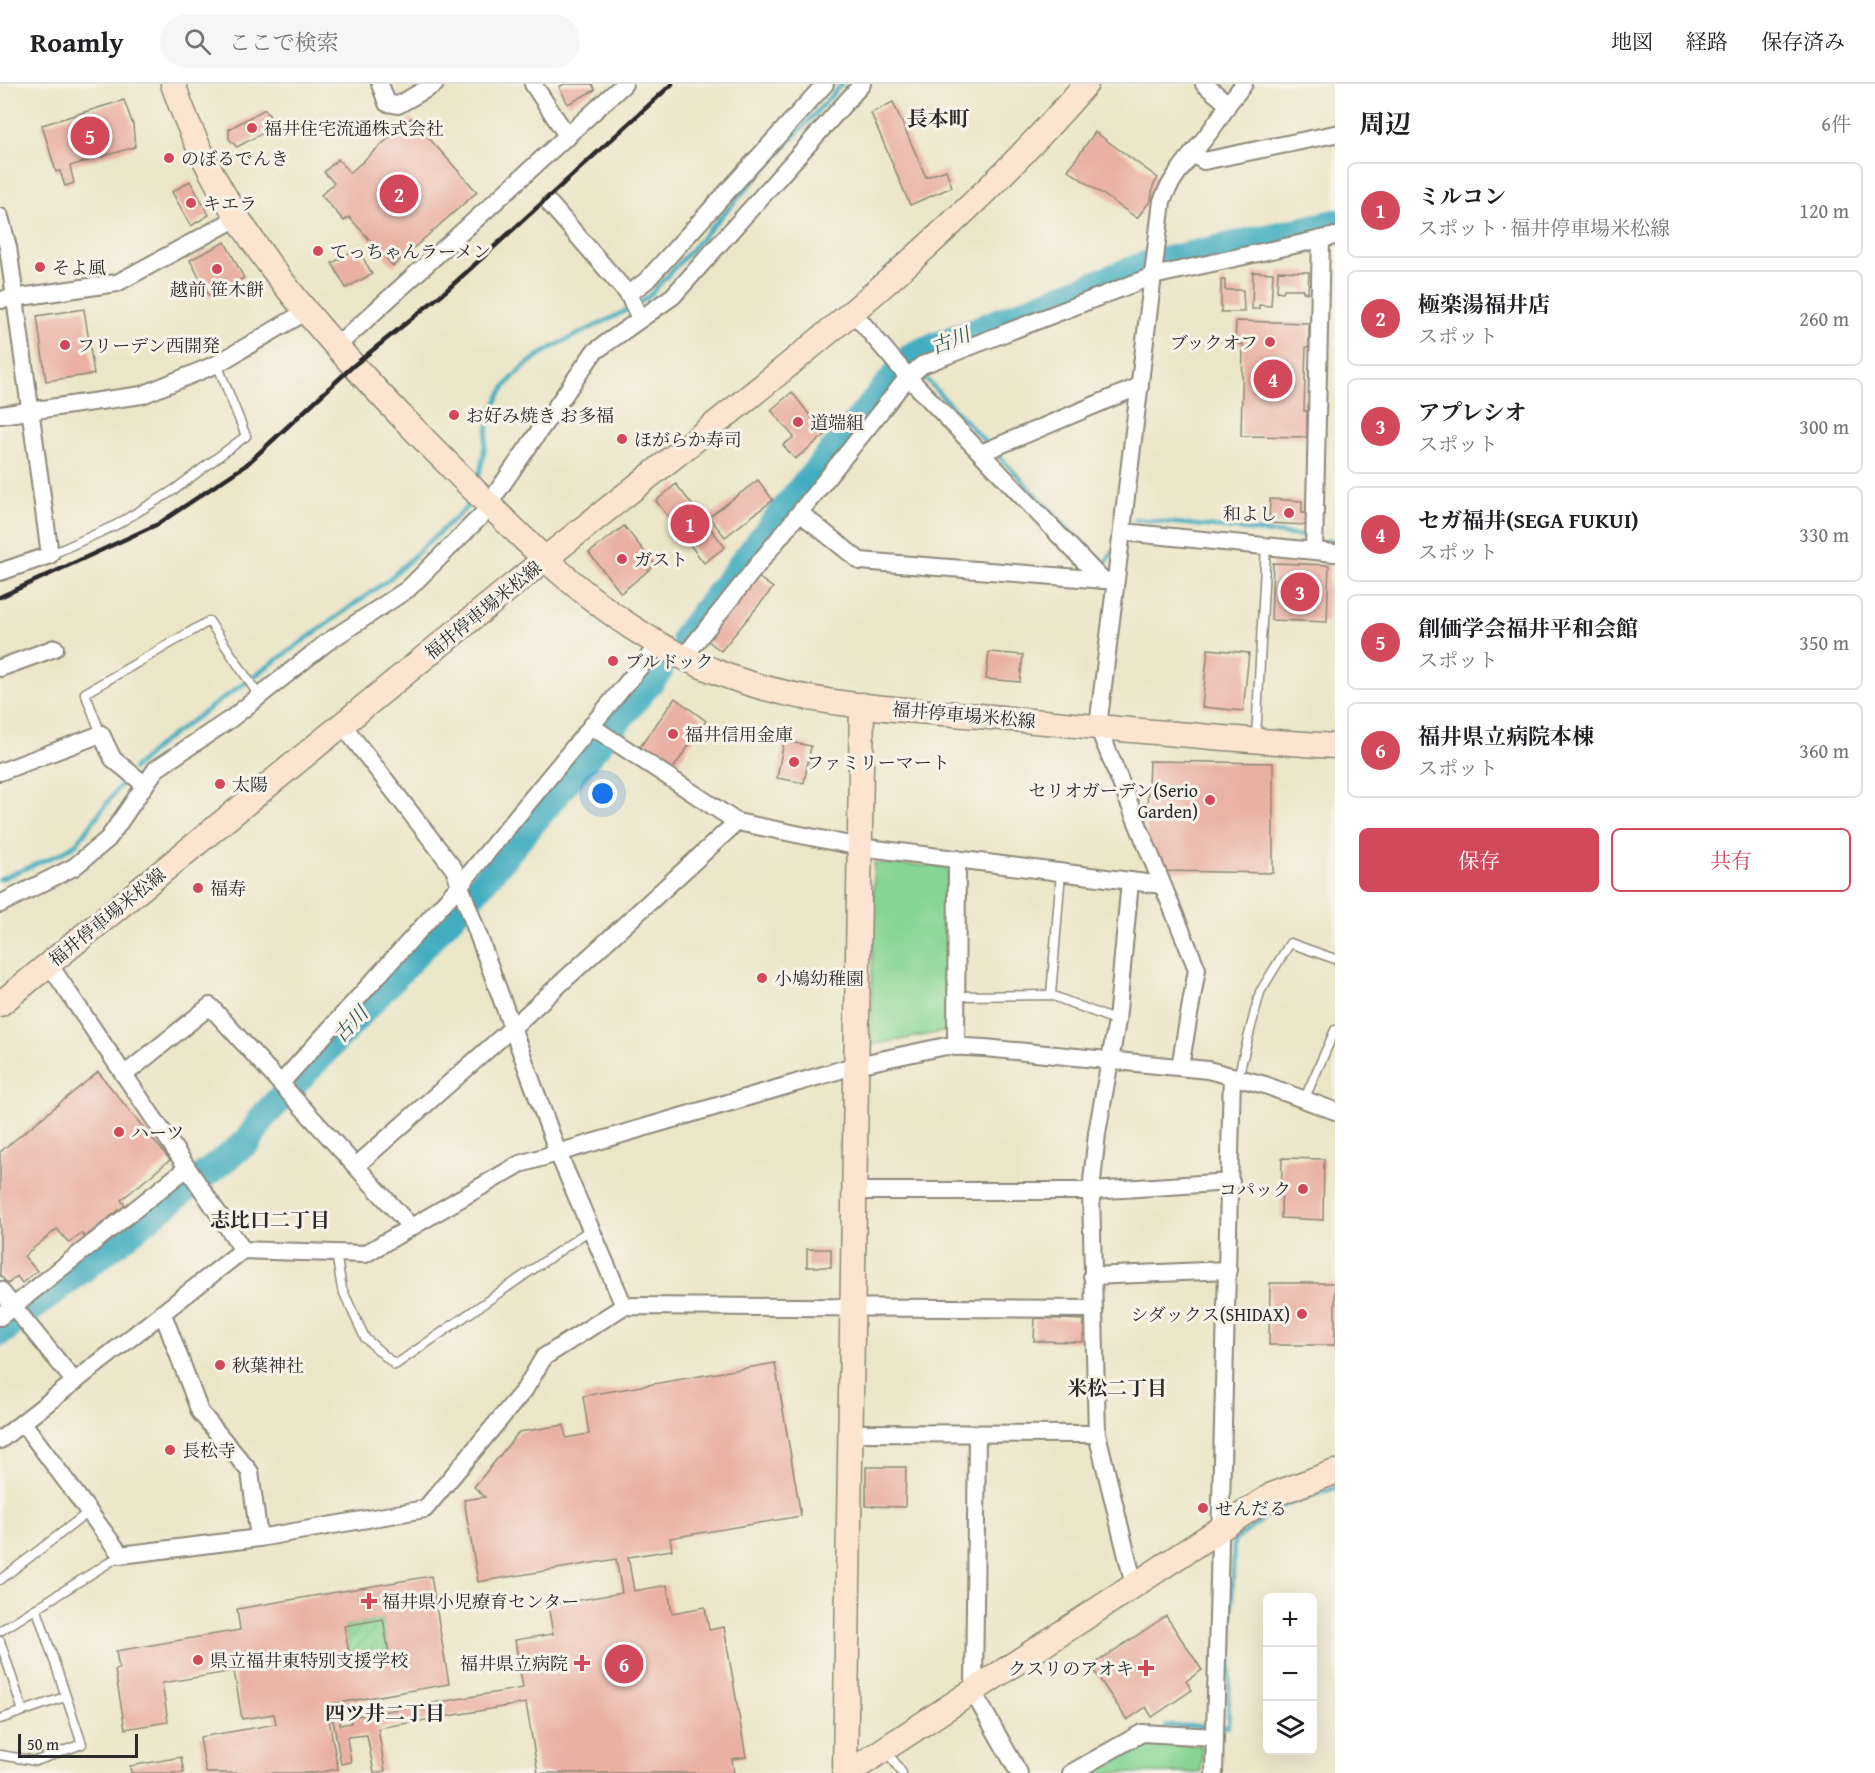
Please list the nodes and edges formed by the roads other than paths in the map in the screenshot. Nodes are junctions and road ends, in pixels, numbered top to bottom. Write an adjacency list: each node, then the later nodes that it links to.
1 (174, 84): 17 (street)
2 (380, 84): 3 (street)
3 (435, 84)
4 (533, 84): 13 (street)
5 (624, 84): 13 (street)
6 (825, 84): 20 (street)
7 (862, 84): 24 (street)
8 (1086, 84): 22 (street)
9 (1204, 84): 11 (street)
10 (1244, 84): 11 (street)
11 (1228, 104): 14 (street)
12 (1335, 134): 14 (street)
13 (568, 137): 25 (street)
14 (1193, 153): 19 (street)
15 (550, 204): 20 (street)
16 (0, 217): 21 (street)
17 (237, 218): 21 (street); 23 (street)
18 (1328, 238): 19 (street); 36 (street)
19 (1153, 276): 27 (street); 28 (street)
20 (628, 294): 24 (street)
21 (8, 299): 29 (street)
22 (852, 311): 27 (street); 39 (street)
23 (305, 312): 25 (street); 26 (street)
24 (640, 318): 32 (street)
25 (337, 346): 32 (street)
26 (218, 363): 29 (street); 38 (lane)
27 (908, 377): 31 (street); 33 (street)
28 (1140, 386): 31 (street); 34 (street)
29 (31, 412): 30 (street); 38 (street)
30 (0, 416)
31 (981, 453): 41 (street)
32 (489, 506): 39 (street); 46 (street)
33 (800, 513): 41 (street); 44 (street)
34 (1123, 532): 35 (street); 41 (street)
35 (1266, 546): 36 (street); 52 (lane)
36 (1314, 551): 37 (street)
37 (1335, 553)
38 (50, 555): 40 (street)
39 (545, 558): 42 (street, 福井停車場米松線); 48 (street, 福井停車場米松線)
40 (0, 572)
41 (1109, 580): 50 (street)
42 (659, 644): 44 (street, 福井停車場米松線); 49 (street)
43 (55, 648): 45 (street)
44 (684, 658): 47 (street, 福井停車場米松線)
45 (0, 668)
46 (259, 696): 51 (lane); 55 (street)
47 (862, 705): 50 (street, 福井停車場米松線); 57 (street)
48 (342, 724): 61 (street); 65 (street, 福井停車場米松線)
49 (591, 726): 56 (street); 61 (street)
50 (1098, 727): 52 (street, 福井停車場米松線); 62 (street)
51 (101, 734): 54 (street); 55 (street)
52 (1256, 741): 53 (street, 福井停車場米松線)
53 (1335, 746)
54 (0, 772)
55 (145, 785): 63 (street)
56 (737, 822): 57 (street); 70 (street)
57 (860, 847): 58 (street); 74 (street)
58 (957, 859): 59 (street); 67 (street)
59 (1061, 872): 60 (street); 66 (lane)
60 (1130, 881): 62 (street); 69 (street)
61 (461, 884): 70 (street); 78 (street)
62 (1162, 885): 75 (street)
63 (2, 896)
64 (1335, 959): 77 (lane)
65 (49, 964): 68 (street, 福井停車場米松線); 76 (street)
66 (1051, 995): 67 (lane); 69 (lane)
67 (957, 996): 72 (street)
68 (0, 1004)
69 (1117, 1021): 73 (street)
70 (513, 1027): 81 (street); 82 (street)
71 (1335, 1030): 79 (lane)
72 (956, 1047): 73 (street); 74 (street)
73 (1110, 1061): 75 (street); 86 (street)
74 (857, 1065): 81 (street); 85 (street)
75 (1180, 1067): 77 (street)
76 (124, 1075): 78 (street); 83 (street)
77 (1235, 1077): 79 (street); 84 (street)
78 (281, 1083): 82 (street)
79 (1304, 1100): 80 (street)
80 (1335, 1111)
81 (558, 1153): 87 (street); 88 (street)
82 (356, 1166): 87 (street)
83 (187, 1168): 89 (street); 97 (street)
84 (1231, 1182): 86 (street); 91 (street)
85 (855, 1191): 86 (street); 95 (street)
86 (1091, 1191): 92 (street)
87 (411, 1227): 90 (street)
88 (591, 1229): 90 (lane); 94 (street)
89 (243, 1250): 90 (street); 98 (street)
90 (336, 1253)
91 (1228, 1270): 92 (street); 107 (street)
92 (1092, 1276): 96 (street)
93 (0, 1290): 97 (street)
94 (624, 1306): 95 (street); 108 (street)
95 (853, 1307): 96 (street); 101 (street)
96 (1093, 1309): 103 (street)
97 (7, 1312): 99 (street)
98 (163, 1314): 99 (street); 108 (street)
99 (75, 1382): 100 (street)
100 (23, 1423): 104 (street); 106 (street)
101 (851, 1433): 102 (street); 122 (street)
102 (977, 1434): 103 (street); 115 (street)
103 (1097, 1434): 111 (street)
104 (0, 1440)
105 (1335, 1472): 107 (street)
106 (90, 1511): 109 (street); 110 (lane)
107 (1221, 1529): 111 (street); 119 (street)
108 (259, 1538): 109 (street)
109 (121, 1555): 112 (lane)
110 (0, 1580)
111 (1134, 1585): 115 (street)
112 (37, 1610): 113 (lane); 116 (lane)
113 (0, 1631)
114 (0, 1641): 117 (lane)
115 (973, 1690): 120 (street); 124 (street)
116 (65, 1697): 117 (lane); 121 (lane)
117 (23, 1712): 118 (lane)
118 (0, 1719)
119 (1215, 1737): 125 (street); 126 (street)
120 (885, 1748): 122 (street); 123 (lane)
121 (0, 1755)
122 (846, 1773)
123 (902, 1773)
124 (1019, 1773)
125 (1071, 1773)
126 (1214, 1773)

